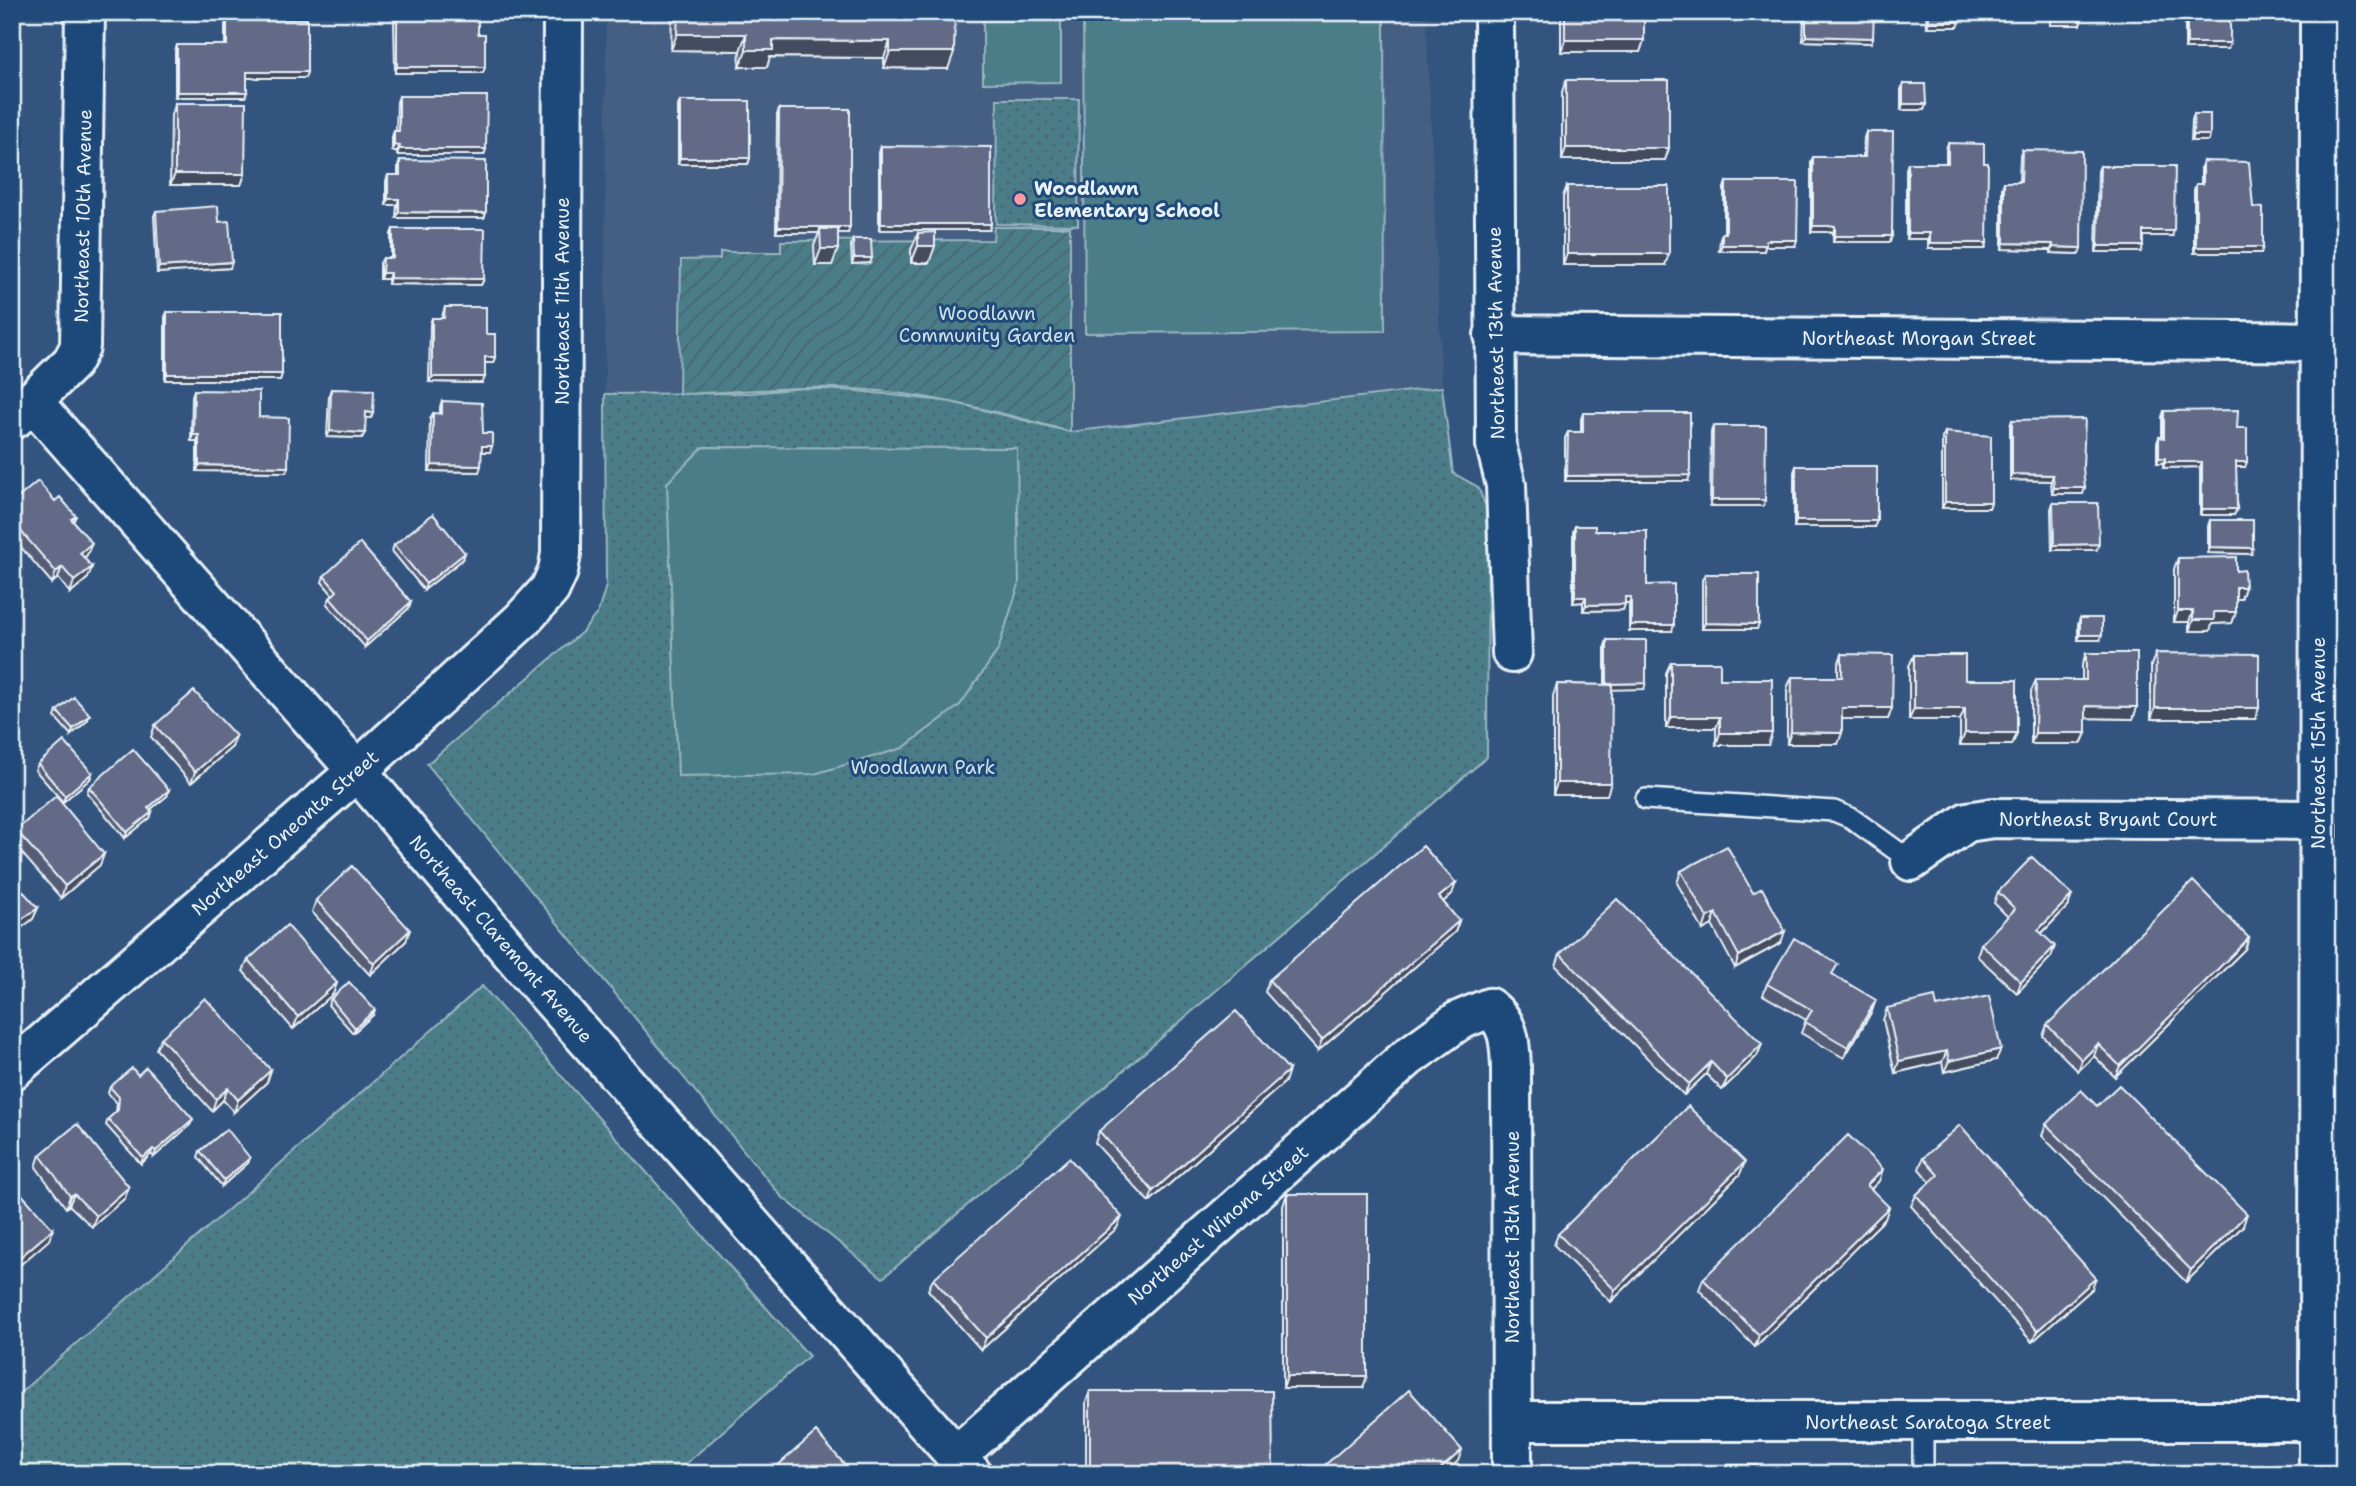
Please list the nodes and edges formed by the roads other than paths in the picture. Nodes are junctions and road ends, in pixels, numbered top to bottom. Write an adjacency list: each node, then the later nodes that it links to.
1 (85, 12): 7 (street, Northeast 10th Avenue)
2 (563, 12): 8 (street, Northeast 11th Avenue)
3 (1494, 12): 5 (street, Northeast 13th Avenue)
4 (2320, 12): 6 (street, Northeast 15th Avenue)
5 (1494, 335): 6 (street, Northeast Morgan Street); 9 (street, Northeast 13th Avenue)
6 (2332, 342): 10 (street, Northeast 15th Avenue)
7 (23, 411): 11 (street, Northeast Claremont Avenue)
8 (550, 589): 11 (street, Northeast Oneonta Street)
9 (1512, 653)
10 (2331, 653): 13 (street, Northeast 15th Avenue)
11 (357, 771): 17 (street, Northeast Oneonta Street); 21 (street, Northeast Claremont Avenue)
12 (1646, 799): 14 (lane)
13 (2318, 820): 14 (street, Northeast Bryant Court); 15 (street, Northeast 15th Avenue)
14 (1911, 861)
15 (2331, 947): 19 (street, Northeast 15th Avenue)
16 (1489, 1008): 18 (street, Northeast 13th Avenue); 21 (street, Northeast Winona Street)
17 (12, 1070)
18 (1512, 1421): 20 (street, Northeast Saratoga Street); 22 (street, Northeast 13th Avenue)
19 (2332, 1421): 20 (street, Northeast Saratoga Street); 24 (street, Northeast 15th Avenue)
20 (1923, 1422): 23 (lane)
21 (964, 1465)
22 (1512, 1474)
23 (1923, 1474)
24 (2319, 1474)

